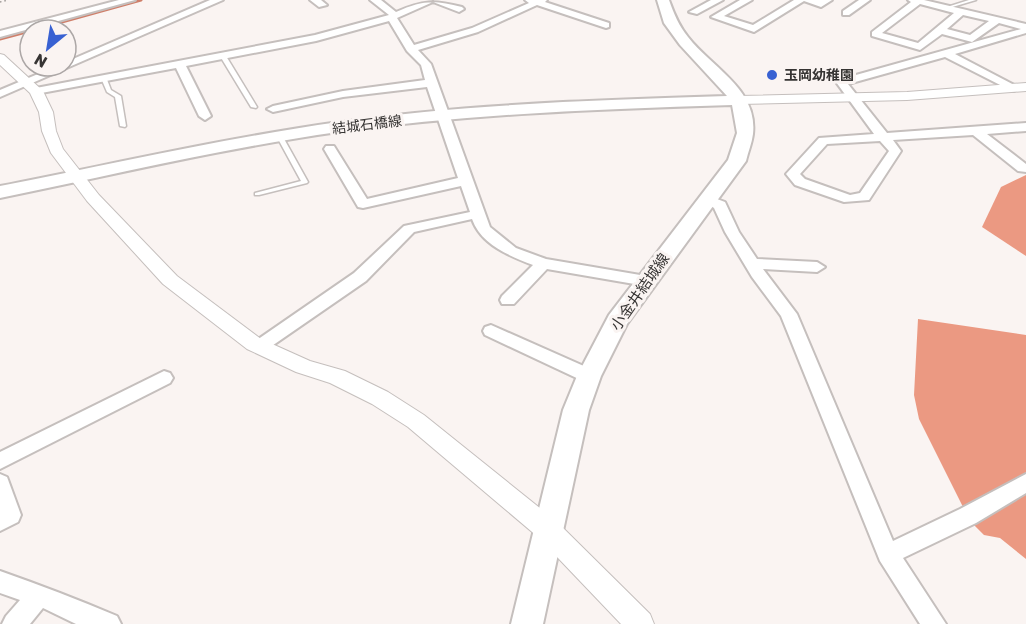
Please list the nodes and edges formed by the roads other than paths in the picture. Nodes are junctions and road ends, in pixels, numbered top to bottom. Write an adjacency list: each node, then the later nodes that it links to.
1 (130, 0): 26 (street)
2 (218, 0): 31 (street)
3 (375, 0): 21 (street)
4 (430, 0): 21 (street)
5 (436, 0): 17 (street)
6 (663, 0): 40 (main road, 小金井結城線)
7 (717, 0): 19 (street)
8 (747, 0): 9 (street)
9 (800, 0)
10 (807, 0): 11 (street)
11 (827, 0)
12 (865, 0): 20 (street)
13 (934, 0): 18 (street)
14 (974, 0): 18 (lane)
15 (536, 1): 23 (street); 27 (street)
16 (916, 1): 18 (street); 25 (street)
17 (459, 9)
18 (955, 9): 22 (street); 25 (street)
19 (694, 12)
20 (846, 13)
21 (393, 16): 27 (street); 29 (street)
22 (997, 20): 24 (street); 25 (street)
23 (606, 25)
24 (1026, 29): 28 (street)
25 (940, 30)
26 (0, 34)
27 (411, 49): 35 (street)
28 (945, 53): 37 (street); 39 (street)
29 (223, 56): 32 (street); 41 (lane)
30 (0, 58): 36 (street)
31 (78, 60)
32 (180, 64): 34 (street); 43 (street)
33 (47, 78): 36 (street)
34 (104, 78): 36 (street); 45 (lane)
35 (431, 83): 42 (street); 44 (street)
36 (32, 87): 38 (street); 52 (street)
37 (1020, 88): 39 (street)
38 (0, 94)
39 (852, 97): 40 (street); 48 (street)
40 (739, 100): 44 (main road, 結城石橋線); 56 (main road, 小金井結城線)
41 (254, 107)
42 (273, 109)
43 (205, 116)
44 (444, 116): 49 (main road, 結城石橋線); 53 (street)
45 (123, 126)
46 (1026, 127): 47 (street)
47 (976, 132): 48 (street); 51 (street)
48 (883, 136): 48 (street)
49 (280, 137): 52 (main road, 結城石橋線); 55 (lane)
50 (330, 148): 53 (street)
51 (1026, 168)
52 (77, 177): 54 (main road, 結城石橋線); 64 (street)
53 (465, 181): 57 (street)
54 (0, 192)
55 (257, 194)
56 (709, 200): 59 (street); 61 (main road, 小金井結城線)
57 (478, 214): 58 (street); 64 (street)
58 (544, 263): 61 (street); 62 (street)
59 (752, 264): 60 (street); 72 (street)
60 (817, 267)
61 (646, 281): 65 (main road, 小金井結城線)
62 (508, 300)
63 (491, 331): 65 (street)
64 (260, 346): 71 (street)
65 (589, 376): 71 (main road, 小金井結城線)
66 (164, 378): 67 (street)
67 (0, 461)
68 (0, 483): 70 (street)
69 (1026, 483): 72 (street)
70 (0, 521)
71 (547, 529): 77 (main road, 小金井結城線); 78 (street)
72 (888, 554): 79 (street)
73 (0, 582): 74 (street)
74 (39, 596): 75 (street); 76 (street)
75 (14, 624)
76 (109, 624)
77 (526, 624)
78 (640, 624)
79 (934, 624)

